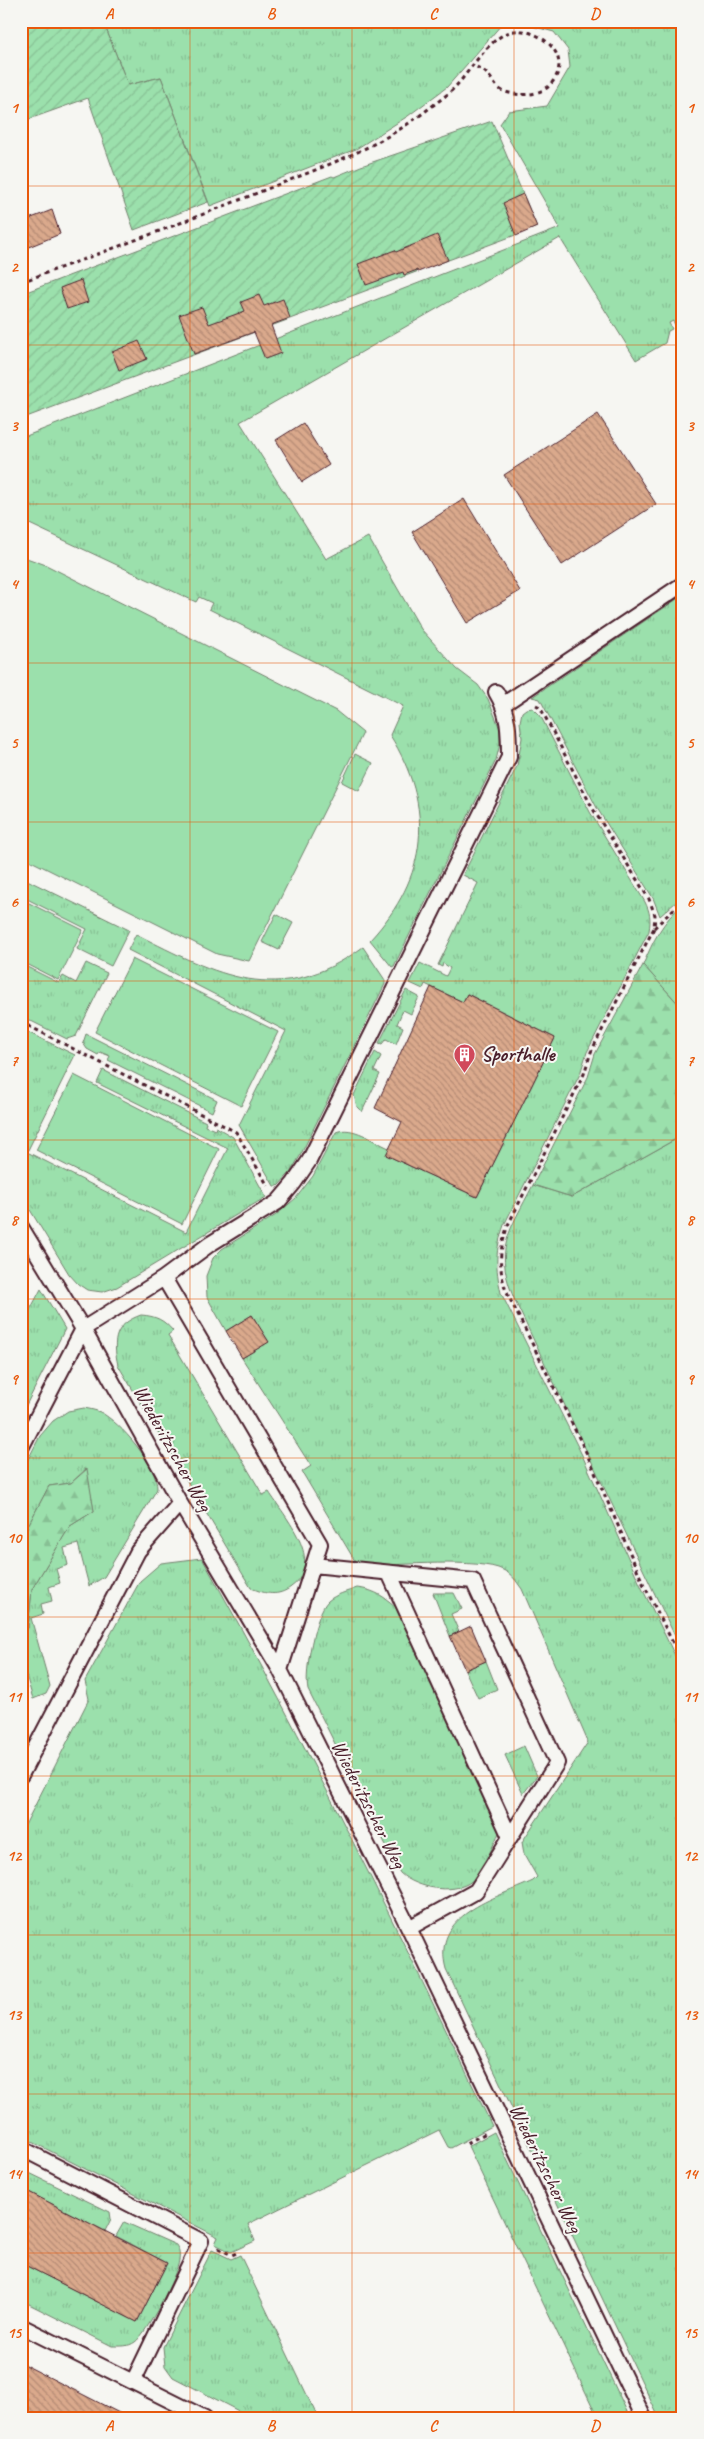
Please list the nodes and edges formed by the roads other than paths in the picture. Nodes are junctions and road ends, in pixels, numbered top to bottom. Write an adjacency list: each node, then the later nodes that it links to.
1 (683, 584): 3 (lane)
2 (496, 692): 3 (lane)
3 (504, 704): 5 (lane)
4 (21, 1227): 6 (lane, Wiederitzscher Weg)
5 (164, 1278): 6 (lane); 9 (lane)
6 (82, 1329): 7 (lane); 8 (lane, Wiederitzscher Weg)
7 (21, 1448)
8 (180, 1502): 11 (lane, Wiederitzscher Weg); 12 (lane)
9 (313, 1565): 10 (lane); 11 (lane)
10 (389, 1573): 13 (lane); 13 (lane)
11 (280, 1670): 14 (lane, Wiederitzscher Weg)
12 (21, 1775)
13 (510, 1837): 14 (lane)
14 (409, 1928): 19 (lane, Wiederitzscher Weg)
15 (21, 2148): 17 (lane)
16 (21, 2326): 17 (lane)
17 (133, 2382): 18 (lane)
18 (205, 2418)
19 (644, 2418)

